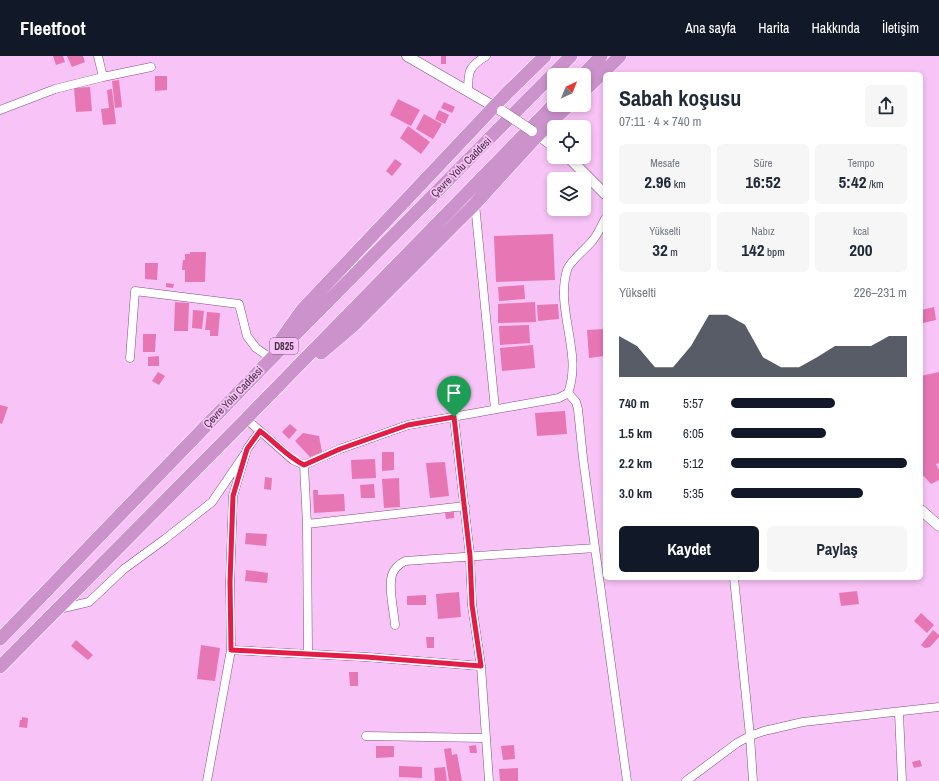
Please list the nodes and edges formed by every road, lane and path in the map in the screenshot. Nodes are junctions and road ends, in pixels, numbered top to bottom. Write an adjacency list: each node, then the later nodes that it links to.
1 (98, 56): 12 (street)
2 (407, 56): 14 (street)
3 (486, 56): 14 (street)
4 (545, 56): 15 (highway)
5 (570, 56): 27 (highway, Çevre Yolu Caddesi / D825)
6 (601, 56): 9 (highway)
7 (620, 56): 10 (highway)
8 (151, 67): 12 (street)
9 (590, 68)
10 (604, 72)
11 (603, 73): 13 (highway)
12 (103, 77): 16 (street)
13 (591, 84)
14 (468, 92): 15 (street)
15 (498, 109): 19 (street, bridge); 25 (highway)
16 (0, 110)
17 (547, 111): 31 (highway, Çevre Yolu Caddesi / D825)
18 (561, 112): 19 (highway)
19 (535, 133): 20 (street); 23 (highway)
20 (547, 142)
21 (575, 164): 22 (street)
22 (603, 192)
23 (475, 204): 29 (street); 31 (highway)
24 (603, 222): 28 (street)
25 (269, 357): 26 (street); 27 (highway)
26 (130, 358)
27 (258, 371): 44 (highway, Çevre Yolu Caddesi / D825)
28 (568, 393): 29 (street); 39 (street)
29 (495, 409): 30 (street)
30 (454, 417): 34 (street); 35 (street)
31 (246, 419): 32 (street); 42 (highway, Çevre Yolu Caddesi / D825)
32 (260, 431): 33 (street); 34 (street)
33 (247, 449): 42 (street); 45 (street)
34 (304, 465): 37 (street)
35 (465, 506): 37 (street); 40 (street)
36 (923, 512): 38 (street)
37 (307, 524): 46 (street)
38 (939, 526)
39 (595, 548): 40 (street); 57 (street)
40 (470, 556): 43 (street); 47 (street)
41 (734, 580): 52 (street)
42 (56, 610): 48 (highway, Çevre Yolu Caddesi / D825)
43 (395, 625)
44 (0, 639)
45 (231, 650): 46 (street); 55 (street)
46 (308, 654): 47 (street)
47 (481, 666): 53 (street)
48 (0, 667)
49 (939, 707): 50 (street)
50 (899, 713): 52 (street); 61 (street)
51 (366, 736): 53 (street)
52 (750, 736): 54 (street); 60 (street)
53 (485, 738): 56 (street)
54 (698, 772): 58 (street); 59 (street)
55 (207, 781)
56 (488, 781)
57 (627, 781)
58 (686, 781)
59 (698, 781)
60 (753, 781)
61 (902, 781)

